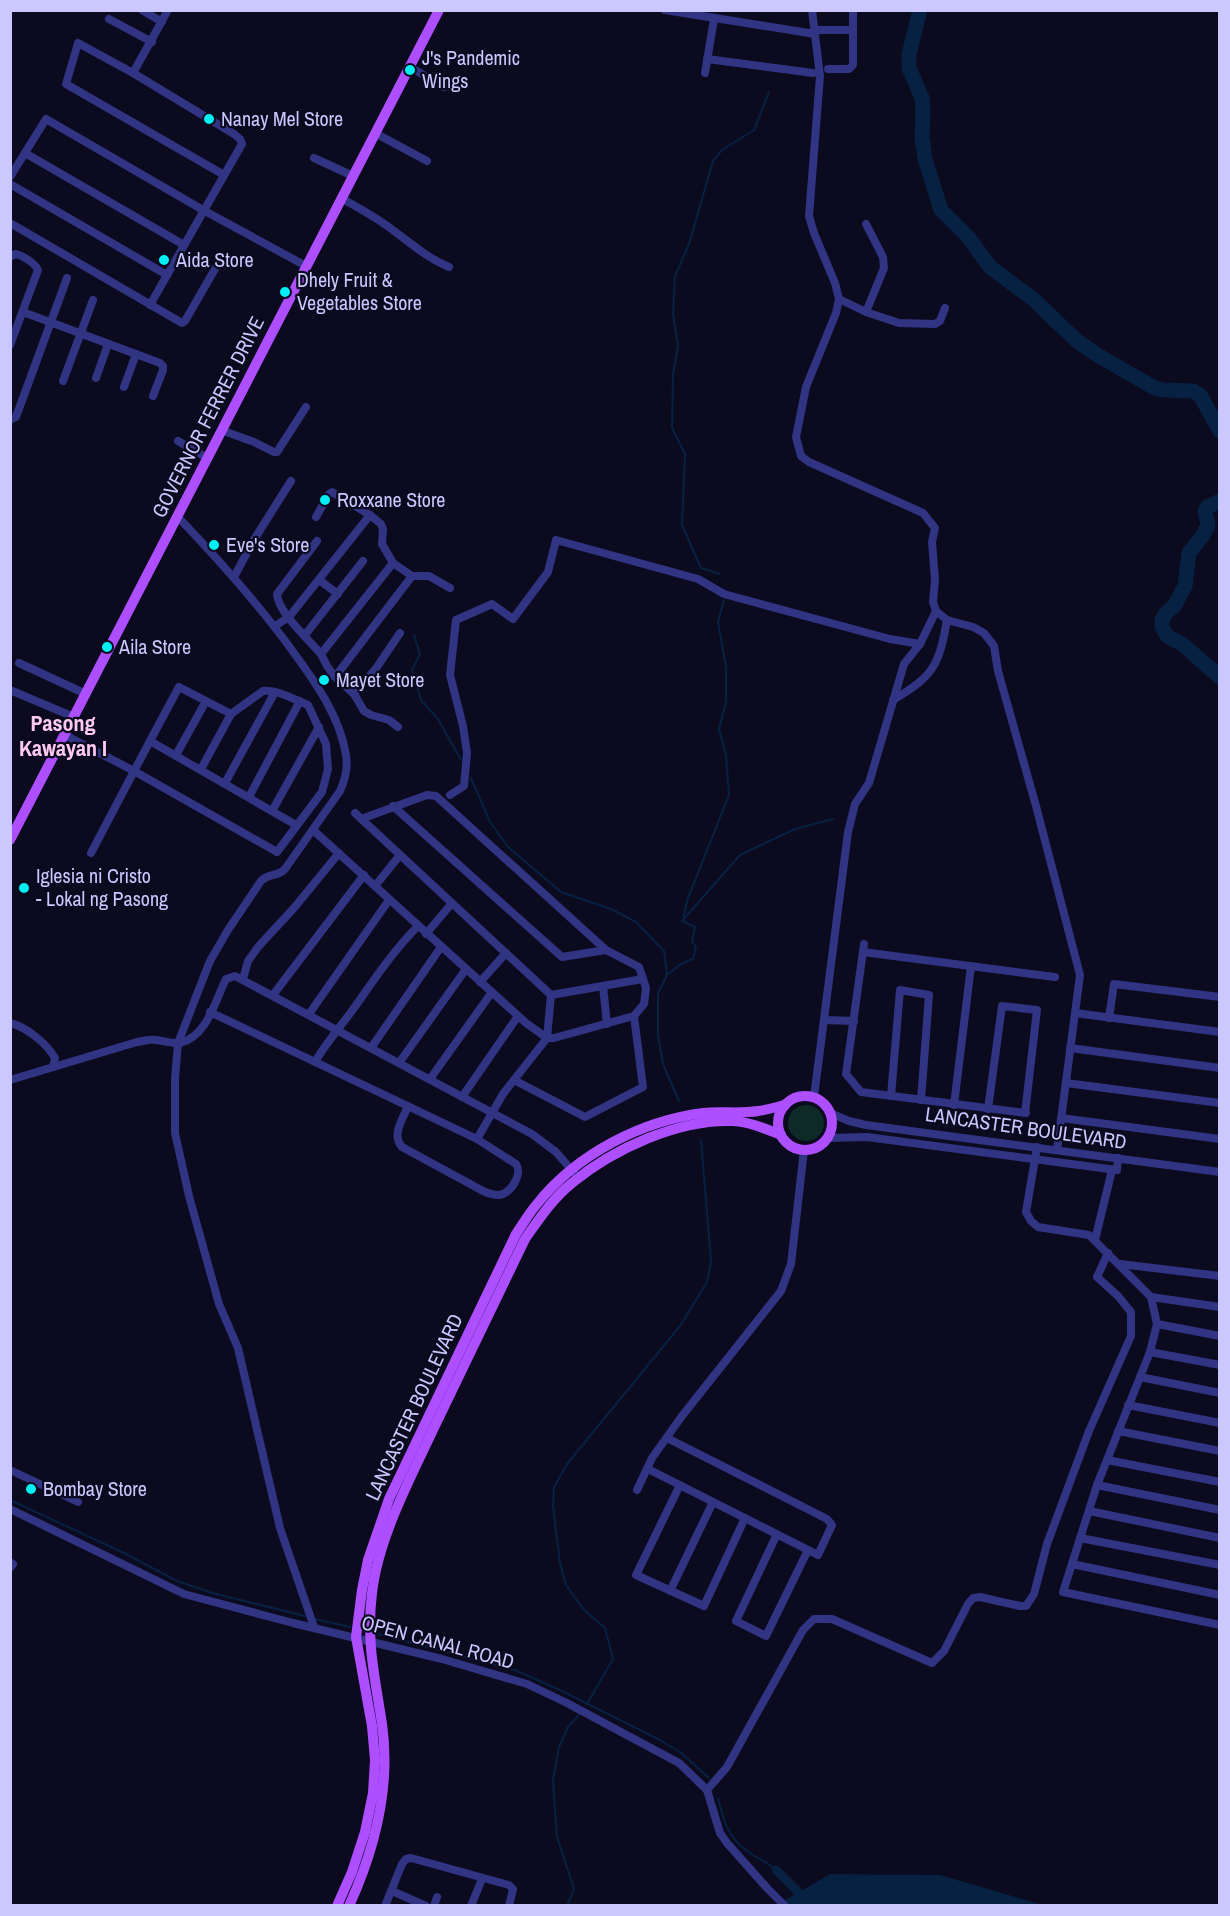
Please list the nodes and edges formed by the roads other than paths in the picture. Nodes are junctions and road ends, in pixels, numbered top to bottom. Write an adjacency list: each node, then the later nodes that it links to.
1 (142, 10): 10 (street)
2 (168, 10): 10 (street)
3 (439, 10): 15 (main road, GOVERNOR FERRER DRIVE)
4 (665, 10): 7 (street)
5 (812, 10): 12 (street)
6 (853, 10): 11 (street)
7 (689, 13): 9 (street)
8 (109, 19): 13 (street)
9 (714, 19): 12 (street); 14 (street)
10 (162, 22): 13 (street)
11 (853, 30): 12 (street); 16 (street)
12 (815, 32): 40 (street)
13 (152, 42): 17 (street)
14 (707, 59): 18 (street); 19 (street)
15 (410, 67): 20 (street); 21 (main road, GOVERNOR FERRER DRIVE)
16 (828, 69)
17 (133, 73): 25 (street); 25 (street)
18 (705, 73)
19 (813, 73)
20 (444, 87)
21 (375, 133): 24 (street); 26 (main road, GOVERNOR FERRER DRIVE)
22 (25, 153): 27 (street); 30 (street); 33 (street)
23 (314, 158): 26 (street)
24 (427, 161)
25 (224, 175): 30 (street)
26 (353, 176): 29 (main road, GOVERNOR FERRER DRIVE)
27 (10, 177)
28 (10, 184): 38 (street)
29 (341, 198): 36 (main road, GOVERNOR FERRER DRIVE); 37 (street)
30 (203, 210): 33 (street); 36 (street)
31 (10, 223): 42 (street)
32 (866, 224): 45 (street)
33 (184, 245): 38 (street)
34 (10, 257): 44 (street)
35 (219, 261): 42 (street)
36 (306, 266): 57 (main road, GOVERNOR FERRER DRIVE)
37 (449, 267)
38 (167, 275): 42 (street)
39 (67, 278): 46 (street)
40 (839, 299): 45 (street); 72 (street)
41 (93, 300): 47 (street)
42 (150, 305)
43 (945, 308): 45 (street)
44 (23, 312): 46 (street); 49 (street)
45 (866, 312)
46 (51, 322): 47 (street); 56 (street)
47 (80, 334): 48 (street); 52 (street)
48 (108, 344): 50 (street); 51 (street)
49 (10, 345)
50 (136, 354): 53 (street); 54 (street)
51 (96, 378)
52 (63, 381)
53 (124, 387)
54 (153, 396)
55 (306, 407): 57 (street)
56 (10, 420)
57 (221, 430): 59 (main road, GOVERNOR FERRER DRIVE)
58 (178, 441): 59 (street)
59 (207, 458): 62 (main road, GOVERNOR FERRER DRIVE)
60 (291, 481): 68 (street)
61 (370, 515): 63 (street); 66 (street); 69 (street)
62 (177, 516): 68 (street); 84 (main road, GOVERNOR FERRER DRIVE)
63 (316, 517)
64 (317, 541): 73 (street)
65 (363, 561): 71 (street)
66 (393, 562): 67 (street); 79 (street)
67 (412, 576): 70 (street); 81 (street)
68 (234, 577): 75 (street)
69 (319, 580): 71 (street); 73 (street)
70 (450, 588)
71 (338, 594): 77 (street)
72 (936, 611): 74 (street); 78 (street)
73 (289, 618): 75 (street); 77 (street)
74 (947, 620): 86 (street); 130 (street)
75 (275, 626): 104 (street)
76 (400, 633): 85 (street)
77 (305, 635): 79 (street)
78 (920, 644): 86 (street); 99 (street)
79 (321, 654): 81 (street)
80 (19, 663): 84 (street)
81 (335, 677): 85 (street)
82 (10, 690): 90 (street)
83 (275, 692): 88 (street); 89 (street); 98 (street)
84 (86, 694): 90 (main road, GOVERNOR FERRER DRIVE)
85 (354, 694): 92 (street)
86 (893, 700): 135 (street)
87 (206, 701): 89 (street); 94 (street); 95 (street)
88 (300, 701): 91 (street); 100 (street)
89 (231, 714): 96 (street)
90 (74, 717): 93 (main road, GOVERNOR FERRER DRIVE)
91 (319, 727): 102 (street); 103 (street)
92 (398, 727)
93 (65, 735): 97 (street); 105 (main road, GOVERNOR FERRER DRIVE)
94 (150, 741): 95 (street); 97 (street)
95 (176, 755): 96 (street)
96 (201, 769): 98 (street)
97 (134, 771): 103 (street); 107 (street)
98 (225, 783): 100 (street)
99 (450, 795)
100 (249, 797): 102 (street)
101 (393, 806): 108 (street); 116 (street); 116 (street)
102 (272, 811): 103 (street)
103 (296, 825)
104 (313, 830): 106 (street); 142 (street)
105 (10, 840)
106 (339, 853): 109 (street); 121 (street)
107 (91, 854)
108 (400, 855): 110 (street); 112 (street)
109 (363, 875): 110 (street); 126 (street)
110 (375, 886): 111 (street)
111 (389, 900): 113 (street); 131 (street)
112 (452, 903): 114 (street); 117 (street)
113 (418, 926): 114 (street); 139 (street)
114 (426, 934): 115 (street)
115 (441, 947): 119 (street); 143 (street)
116 (606, 950): 122 (street)
117 (506, 953): 123 (street); 127 (street)
118 (972, 966): 120 (street); 136 (street); 159 (street)
119 (466, 969): 123 (street); 146 (street)
120 (1055, 977)
121 (243, 979): 126 (street); 129 (street)
122 (643, 979): 124 (street); 133 (street)
123 (480, 982): 125 (street)
124 (603, 986): 127 (street); 138 (street)
125 (492, 992): 132 (street); 149 (street)
126 (273, 995): 131 (street)
127 (551, 995): 141 (street)
128 (1220, 997): 134 (street)
129 (210, 1012): 142 (street); 145 (street)
130 (1075, 1013): 134 (street); 144 (street)
131 (309, 1014): 139 (street)
132 (518, 1016): 141 (street); 154 (street)
133 (634, 1016): 138 (street); 151 (street)
134 (1109, 1018): 140 (street)
135 (824, 1020): 136 (street); 155 (street)
136 (854, 1021): 153 (street)
137 (10, 1023): 147 (street)
138 (607, 1024): 141 (street)
139 (338, 1030): 143 (street); 145 (street)
140 (1220, 1032)
141 (548, 1038): 151 (street)
142 (178, 1043): 147 (street); 218 (street)
143 (371, 1047): 146 (street)
144 (1070, 1048): 148 (street); 152 (street)
145 (315, 1062): 160 (street)
146 (399, 1063): 149 (street)
147 (53, 1067): 150 (street)
148 (1220, 1068)
149 (430, 1079): 154 (street)
150 (10, 1080)
151 (514, 1080): 162 (street)
152 (1066, 1083): 157 (street); 164 (street)
153 (891, 1096): 156 (street); 156 (street)
154 (462, 1097): 162 (street)
155 (814, 1097): 158 (main road); 163 (main road)
156 (921, 1100): 159 (street)
157 (1220, 1103)
158 (785, 1105): 165 (main road); 176 (main road, LANCASTER BOULEVARD)
159 (954, 1105): 161 (street)
160 (408, 1106): 167 (street); 167 (street)
161 (988, 1109): 161 (street)
162 (492, 1113): 167 (street); 176 (street)
163 (830, 1113): 166 (main road); 169 (street, LANCASTER BOULEVARD)
164 (1061, 1118): 168 (street); 171 (street)
165 (781, 1135): 170 (main road); 176 (main road, LANCASTER BOULEVARD)
166 (828, 1138): 170 (main road); 173 (street, LANCASTER BOULEVARD)
167 (477, 1139)
168 (1220, 1139)
169 (1037, 1147): 171 (street, LANCASTER BOULEVARD); 173 (street)
170 (804, 1150): 192 (street)
171 (1057, 1150): 172 (street, LANCASTER BOULEVARD)
172 (1118, 1158): 174 (street); 175 (street, LANCASTER BOULEVARD)
173 (1035, 1160): 174 (street, LANCASTER BOULEVARD); 177 (street)
174 (1114, 1170): 177 (street)
175 (1220, 1172)
176 (575, 1174): 219 (main road, LANCASTER BOULEVARD); 220 (main road, LANCASTER BOULEVARD)
177 (1095, 1240): 178 (street)
178 (1108, 1253): 179 (street); 221 (street)
179 (1120, 1264): 180 (street); 181 (street)
180 (1220, 1276)
181 (1151, 1297): 182 (street); 183 (street)
182 (1220, 1307)
183 (1157, 1324): 184 (street); 185 (street)
184 (1220, 1336)
185 (1150, 1352): 186 (street); 187 (street)
186 (1220, 1365)
187 (1140, 1377): 188 (street); 189 (street)
188 (1220, 1393)
189 (1128, 1405): 190 (street); 191 (street)
190 (1220, 1423)
191 (1118, 1431): 193 (street); 194 (street)
192 (667, 1438): 195 (street); 210 (street)
193 (1220, 1451)
194 (1107, 1460): 197 (street); 199 (street)
195 (648, 1469): 198 (street); 200 (street)
196 (10, 1470): 201 (street)
197 (1220, 1482)
198 (680, 1485): 202 (street); 215 (street)
199 (1096, 1485): 204 (street); 205 (street)
200 (637, 1490)
201 (78, 1502)
202 (712, 1502): 206 (street); 215 (street)
203 (10, 1509): 218 (street, OPEN CANAL ROAD)
204 (1220, 1510)
205 (1089, 1511): 208 (street); 209 (street)
206 (745, 1518): 207 (street); 215 (street)
207 (777, 1534): 210 (street); 210 (street)
208 (1080, 1538): 212 (street); 213 (street)
209 (1220, 1538)
210 (808, 1550)
211 (10, 1562): 214 (street)
212 (1072, 1564): 216 (street); 217 (street)
213 (1220, 1565)
214 (10, 1568)
215 (670, 1591)
216 (1220, 1595)
217 (1220, 1625)
218 (314, 1627): 219 (street, OPEN CANAL ROAD)
219 (356, 1638): 220 (street, OPEN CANAL ROAD); 224 (main road, LANCASTER BOULEVARD)
220 (369, 1640): 221 (street, OPEN CANAL ROAD); 225 (main road, LANCASTER BOULEVARD)
221 (707, 1790): 230 (street, OPEN CANAL ROAD)
222 (482, 1879): 223 (street); 228 (street); 229 (street)
223 (392, 1891): 226 (street); 227 (street)
224 (337, 1905)
225 (349, 1905)
226 (385, 1905)
227 (426, 1905)
228 (471, 1905)
229 (508, 1905)
230 (785, 1905)

